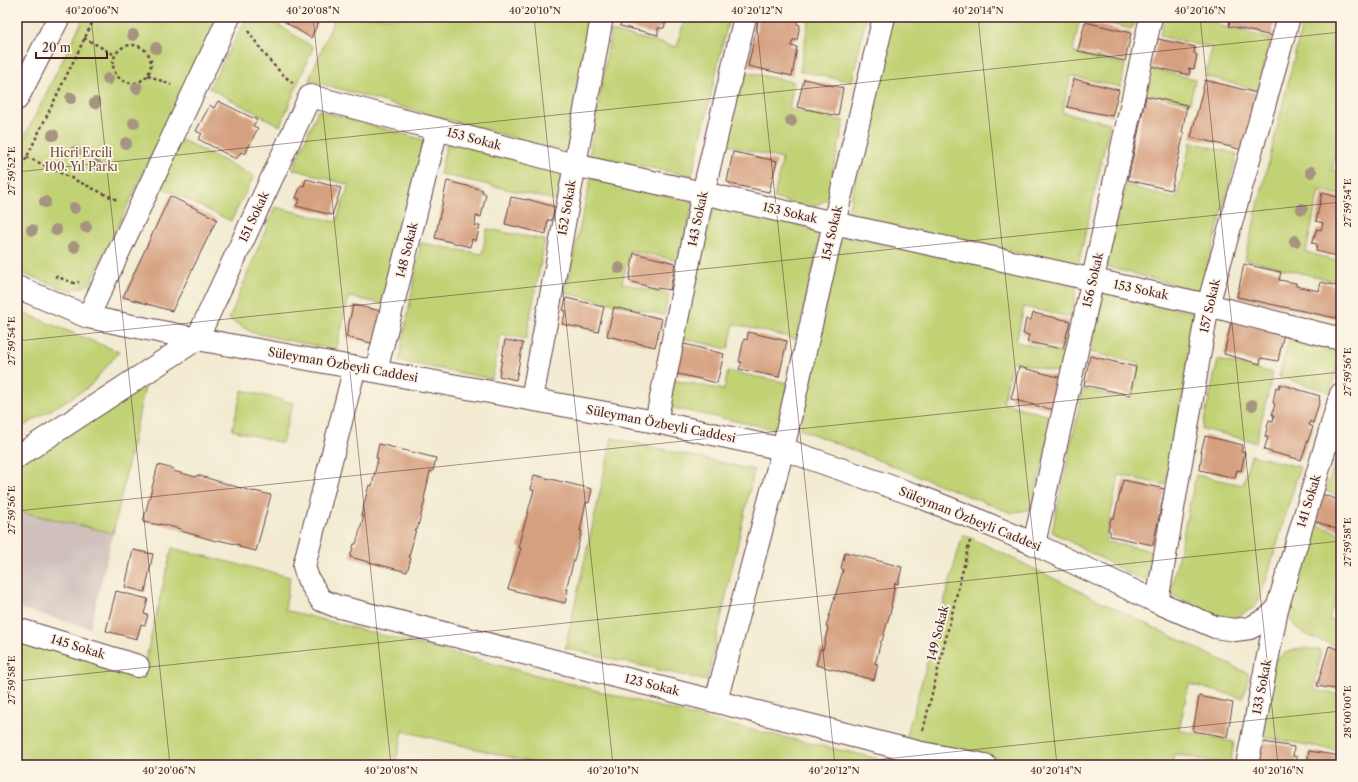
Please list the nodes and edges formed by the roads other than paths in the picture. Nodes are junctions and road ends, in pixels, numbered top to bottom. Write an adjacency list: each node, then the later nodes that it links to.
1 (59, 17): 9 (street)
2 (230, 17): 17 (street)
3 (602, 17): 11 (street, 152 Sokak)
4 (745, 17): 12 (street, 143 Sokak)
5 (884, 17): 13 (street, 154 Sokak)
6 (1151, 17): 14 (street, 156 Sokak)
7 (1289, 17): 16 (street, 157 Sokak)
8 (310, 96): 10 (street, 153 Sokak); 18 (street, 151 Sokak)
9 (17, 99)
10 (437, 129): 11 (street, 153 Sokak); 21 (street, 148 Sokak)
11 (574, 165): 12 (street, 153 Sokak); 23 (street, 152 Sokak)
12 (703, 193): 13 (street, 153 Sokak); 24 (street, 143 Sokak)
13 (834, 223): 14 (street, 153 Sokak); 25 (street, 154 Sokak)
14 (1093, 280): 16 (street, 153 Sokak); 27 (street, 156 Sokak)
15 (17, 287): 17 (street, Süleyman Özbeyli Caddesi)
16 (1208, 305): 19 (street, 153 Sokak); 28 (street, 157 Sokak)
17 (88, 316): 18 (street, Süleyman Özbeyli Caddesi)
18 (198, 339): 20 (street, Süleyman Özbeyli Caddesi); 26 (street)
19 (1341, 339)
20 (355, 367): 21 (street, Süleyman Özbeyli Caddesi); 32 (street, 123 Sokak)
21 (376, 371): 23 (street, Süleyman Özbeyli Caddesi)
22 (1341, 394): 29 (street, 141 Sokak)
23 (532, 399): 24 (street, Süleyman Özbeyli Caddesi)
24 (656, 422): 25 (street, Süleyman Özbeyli Caddesi)
25 (783, 449): 27 (street, Süleyman Özbeyli Caddesi); 32 (street, 154 Sokak)
26 (17, 457)
27 (1034, 544): 28 (street, Süleyman Özbeyli Caddesi)
28 (1157, 602): 29 (street, Süleyman Özbeyli Caddesi)
29 (1277, 609): 34 (street, 133 Sokak)
30 (17, 629): 31 (street, 145 Sokak)
31 (138, 666)
32 (716, 701): 33 (street, 123 Sokak)
33 (985, 765)
34 (1247, 765)

